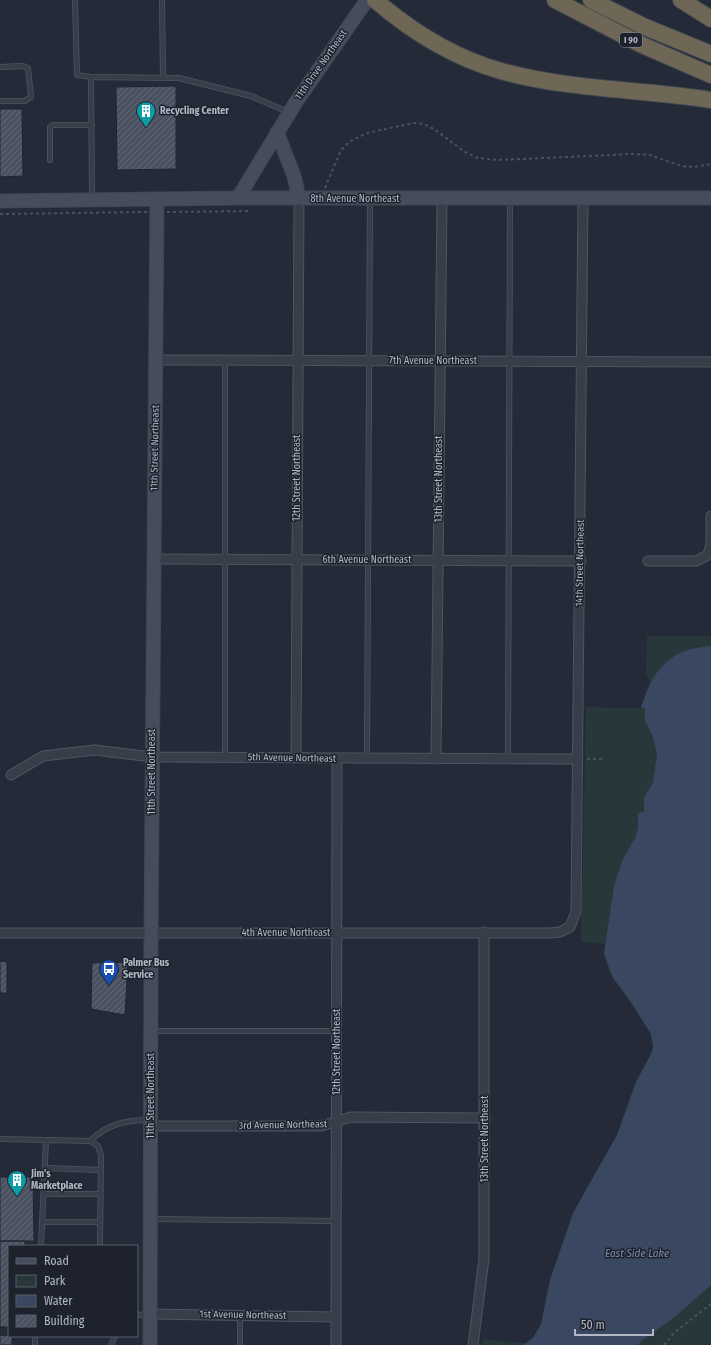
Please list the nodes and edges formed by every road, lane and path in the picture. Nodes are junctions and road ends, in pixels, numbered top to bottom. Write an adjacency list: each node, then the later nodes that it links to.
1 (74, 0): 12 (lane)
2 (162, 0): 13 (lane)
3 (367, 0): 16 (street, 11th Drive Northeast)
4 (375, 0): 14 (highway)
5 (555, 0): 11 (highway, I 90)
6 (591, 0): 9 (highway, I 90)
7 (681, 0): 8 (highway)
8 (711, 19)
9 (711, 54)
10 (0, 67): 15 (lane)
11 (711, 75)
12 (91, 77): 13 (lane); 17 (lane)
13 (163, 77): 16 (lane)
14 (711, 100)
15 (0, 101)
16 (289, 113): 18 (street, 11th Drive Northeast)
17 (92, 125): 19 (lane); 31 (lane)
18 (277, 132): 21 (street); 22 (street, 11th Drive Northeast)
19 (50, 160)
20 (711, 164): 24 (path)
21 (294, 176): 23 (street); 24 (street)
22 (238, 198): 23 (street, 8th Avenue Northeast); 28 (street, 8th Avenue Northeast)
23 (299, 198): 24 (street, 8th Avenue Northeast); 35 (street, 12th Street Northeast)
24 (319, 198): 29 (street, 8th Avenue Northeast)
25 (510, 198): 26 (street, 8th Avenue Northeast); 30 (street, 8th Avenue Northeast); 38 (lane)
26 (583, 198): 27 (street, 8th Avenue Northeast); 39 (street, 14th Street Northeast)
27 (711, 198)
28 (157, 199): 31 (street, 8th Avenue Northeast); 33 (street, 11th Street Northeast)
29 (370, 199): 30 (street, 8th Avenue Northeast); 36 (lane)
30 (442, 199): 37 (street, 13th Street Northeast)
31 (92, 200): 32 (street, 8th Avenue Northeast)
32 (0, 201)
33 (155, 360): 34 (street, 7th Avenue Northeast); 42 (street, 11th Street Northeast)
34 (225, 360): 35 (street, 7th Avenue Northeast); 43 (lane)
35 (297, 361): 36 (street, 7th Avenue Northeast); 44 (street, 12th Street Northeast)
36 (369, 361): 37 (street, 7th Avenue Northeast); 45 (lane)
37 (440, 361): 38 (street, 7th Avenue Northeast); 46 (street, 13th Street Northeast)
38 (511, 361): 39 (street, 7th Avenue Northeast); 47 (lane)
39 (582, 362): 40 (street, 7th Avenue Northeast); 49 (street, 14th Street Northeast)
40 (711, 362)
41 (711, 516): 48 (street)
42 (154, 559): 43 (street, 6th Avenue Northeast); 50 (street, 11th Street Northeast)
43 (224, 559): 44 (street, 6th Avenue Northeast); 51 (lane)
44 (296, 560): 45 (street, 6th Avenue Northeast); 52 (street, 12th Street Northeast)
45 (367, 560): 46 (street, 6th Avenue Northeast); 54 (lane)
46 (439, 560): 47 (street, 6th Avenue Northeast); 55 (street, 13th Street Northeast)
47 (509, 560): 49 (street, 6th Avenue Northeast); 56 (lane)
48 (648, 560)
49 (581, 561): 57 (street, 14th Street Northeast)
50 (152, 757): 51 (street, 5th Avenue Northeast); 59 (street, 5th Avenue Northeast); 64 (street, 11th Street Northeast)
51 (224, 758): 52 (street, 5th Avenue Northeast)
52 (296, 758): 53 (street, 5th Avenue Northeast)
53 (337, 758): 54 (street, 5th Avenue Northeast); 63 (street, 12th Street Northeast)
54 (367, 758): 55 (street, 5th Avenue Northeast)
55 (436, 758): 56 (street, 5th Avenue Northeast)
56 (508, 759): 57 (street, 5th Avenue Northeast)
57 (578, 759): 58 (path); 60 (street, 14th Street Northeast)
58 (604, 759)
59 (11, 775)
60 (570, 927): 61 (street, 4th Avenue Northeast)
61 (484, 932): 63 (street, 4th Avenue Northeast); 67 (street, 13th Street Northeast)
62 (0, 933): 64 (street, 4th Avenue Northeast)
63 (337, 933): 64 (street, 4th Avenue Northeast); 66 (street, 12th Street Northeast)
64 (151, 934): 65 (street, 11th Street Northeast)
65 (151, 1031): 66 (lane); 69 (street, 11th Street Northeast)
66 (337, 1031): 68 (street, 12th Street Northeast)
67 (485, 1118): 68 (street, 3rd Avenue Northeast); 91 (street, 13th Street Northeast)
68 (336, 1122): 69 (street, 3rd Avenue Northeast); 78 (street, 12th Street Northeast)
69 (151, 1123): 72 (lane); 77 (street, 11th Street Northeast)
70 (0, 1139): 71 (lane)
71 (46, 1140): 72 (lane); 73 (lane)
72 (90, 1141): 74 (lane)
73 (46, 1168): 74 (lane); 75 (lane)
74 (101, 1170): 76 (lane)
75 (44, 1194): 76 (lane); 79 (lane)
76 (100, 1194): 80 (lane)
77 (150, 1219): 78 (lane); 85 (street, 11th Street Northeast)
78 (336, 1221): 87 (street, 12th Street Northeast)
79 (42, 1222): 80 (lane); 81 (lane)
80 (100, 1222): 82 (lane)
81 (41, 1245)
82 (100, 1245)
83 (711, 1304): 92 (path)
84 (138, 1314): 85 (lane)
85 (150, 1314): 86 (street, 1st Avenue Northeast); 88 (street, 11th Street Northeast)
86 (240, 1315): 87 (street, 1st Avenue Northeast); 89 (lane)
87 (336, 1317): 90 (street, 12th Street Northeast)
88 (150, 1345)
89 (240, 1345)
90 (336, 1345)
91 (474, 1345)
92 (664, 1345)

